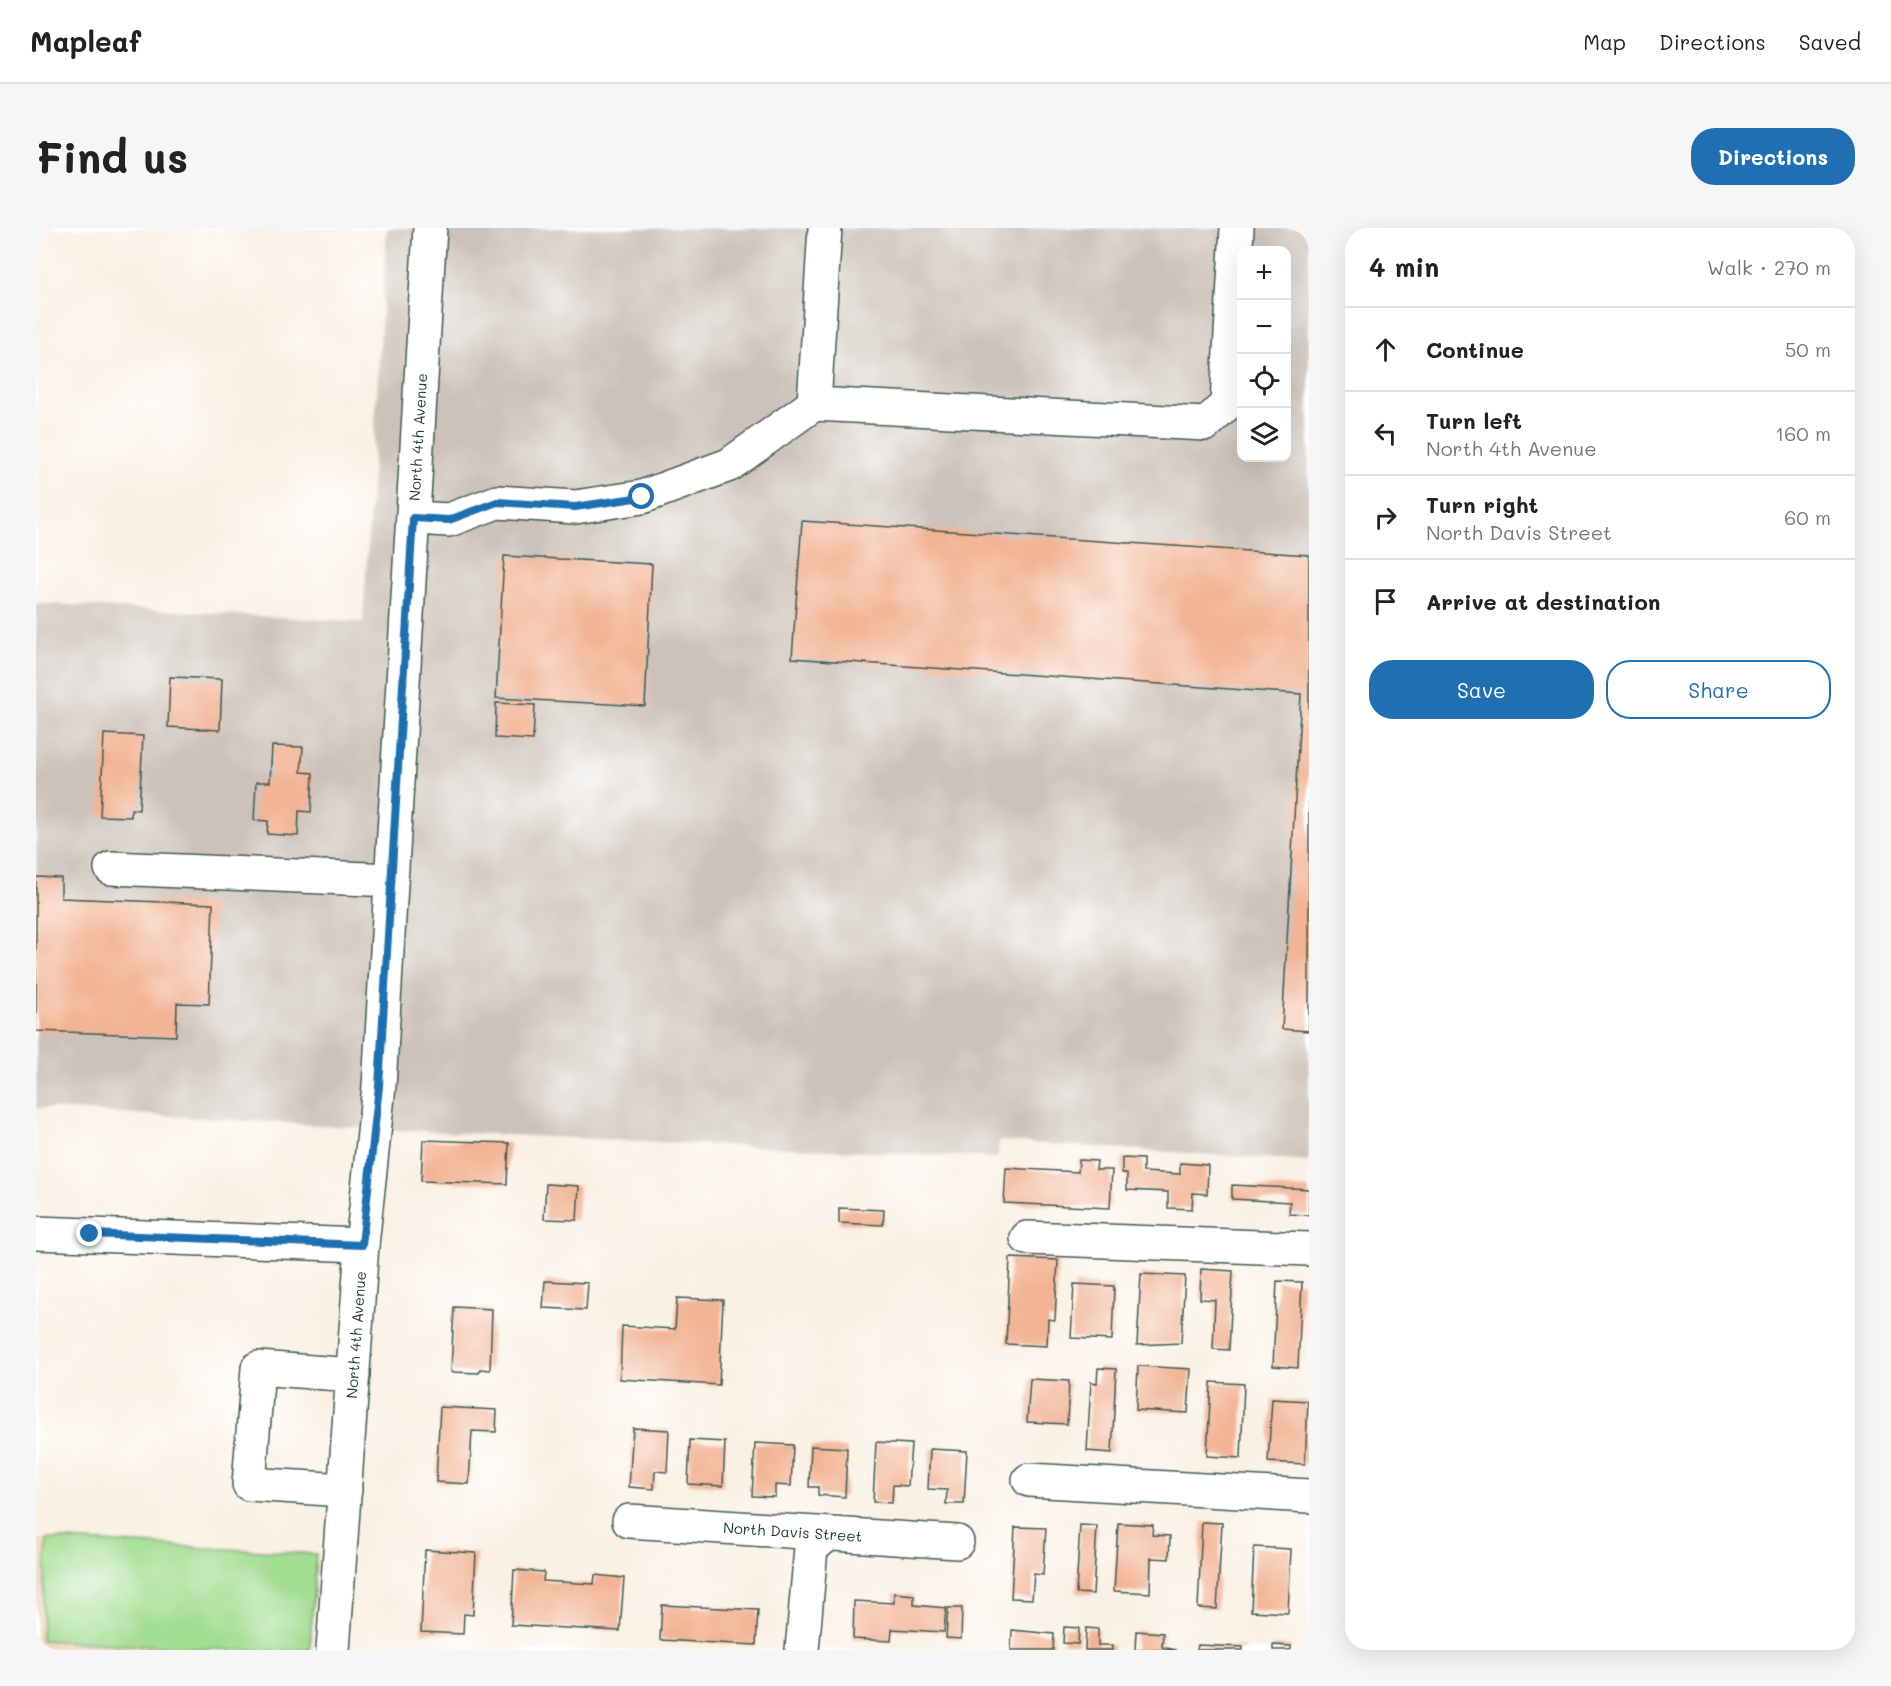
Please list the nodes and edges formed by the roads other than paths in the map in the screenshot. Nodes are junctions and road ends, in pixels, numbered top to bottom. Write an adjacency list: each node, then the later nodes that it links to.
1 (430, 228): 5 (street, North 4th Avenue)
2 (825, 228): 4 (street)
3 (1237, 228): 4 (street)
4 (814, 404): 5 (street)
5 (413, 518): 7 (street, North 4th Avenue)
6 (111, 868): 7 (street)
7 (391, 880): 10 (street, North 4th Avenue)
8 (36, 1233): 10 (street)
9 (1027, 1238): 11 (street)
10 (362, 1245): 12 (street, North 4th Avenue)
11 (1309, 1249)
12 (353, 1375): 14 (street, North 4th Avenue); 14 (street)
13 (1029, 1480): 15 (street)
14 (345, 1490): 19 (street, North 4th Avenue)
15 (1309, 1496)
16 (629, 1521): 17 (street, North Davis Street)
17 (827, 1535): 18 (street, North Davis Street); 20 (street)
18 (957, 1542)
19 (333, 1650)
20 (802, 1650)

